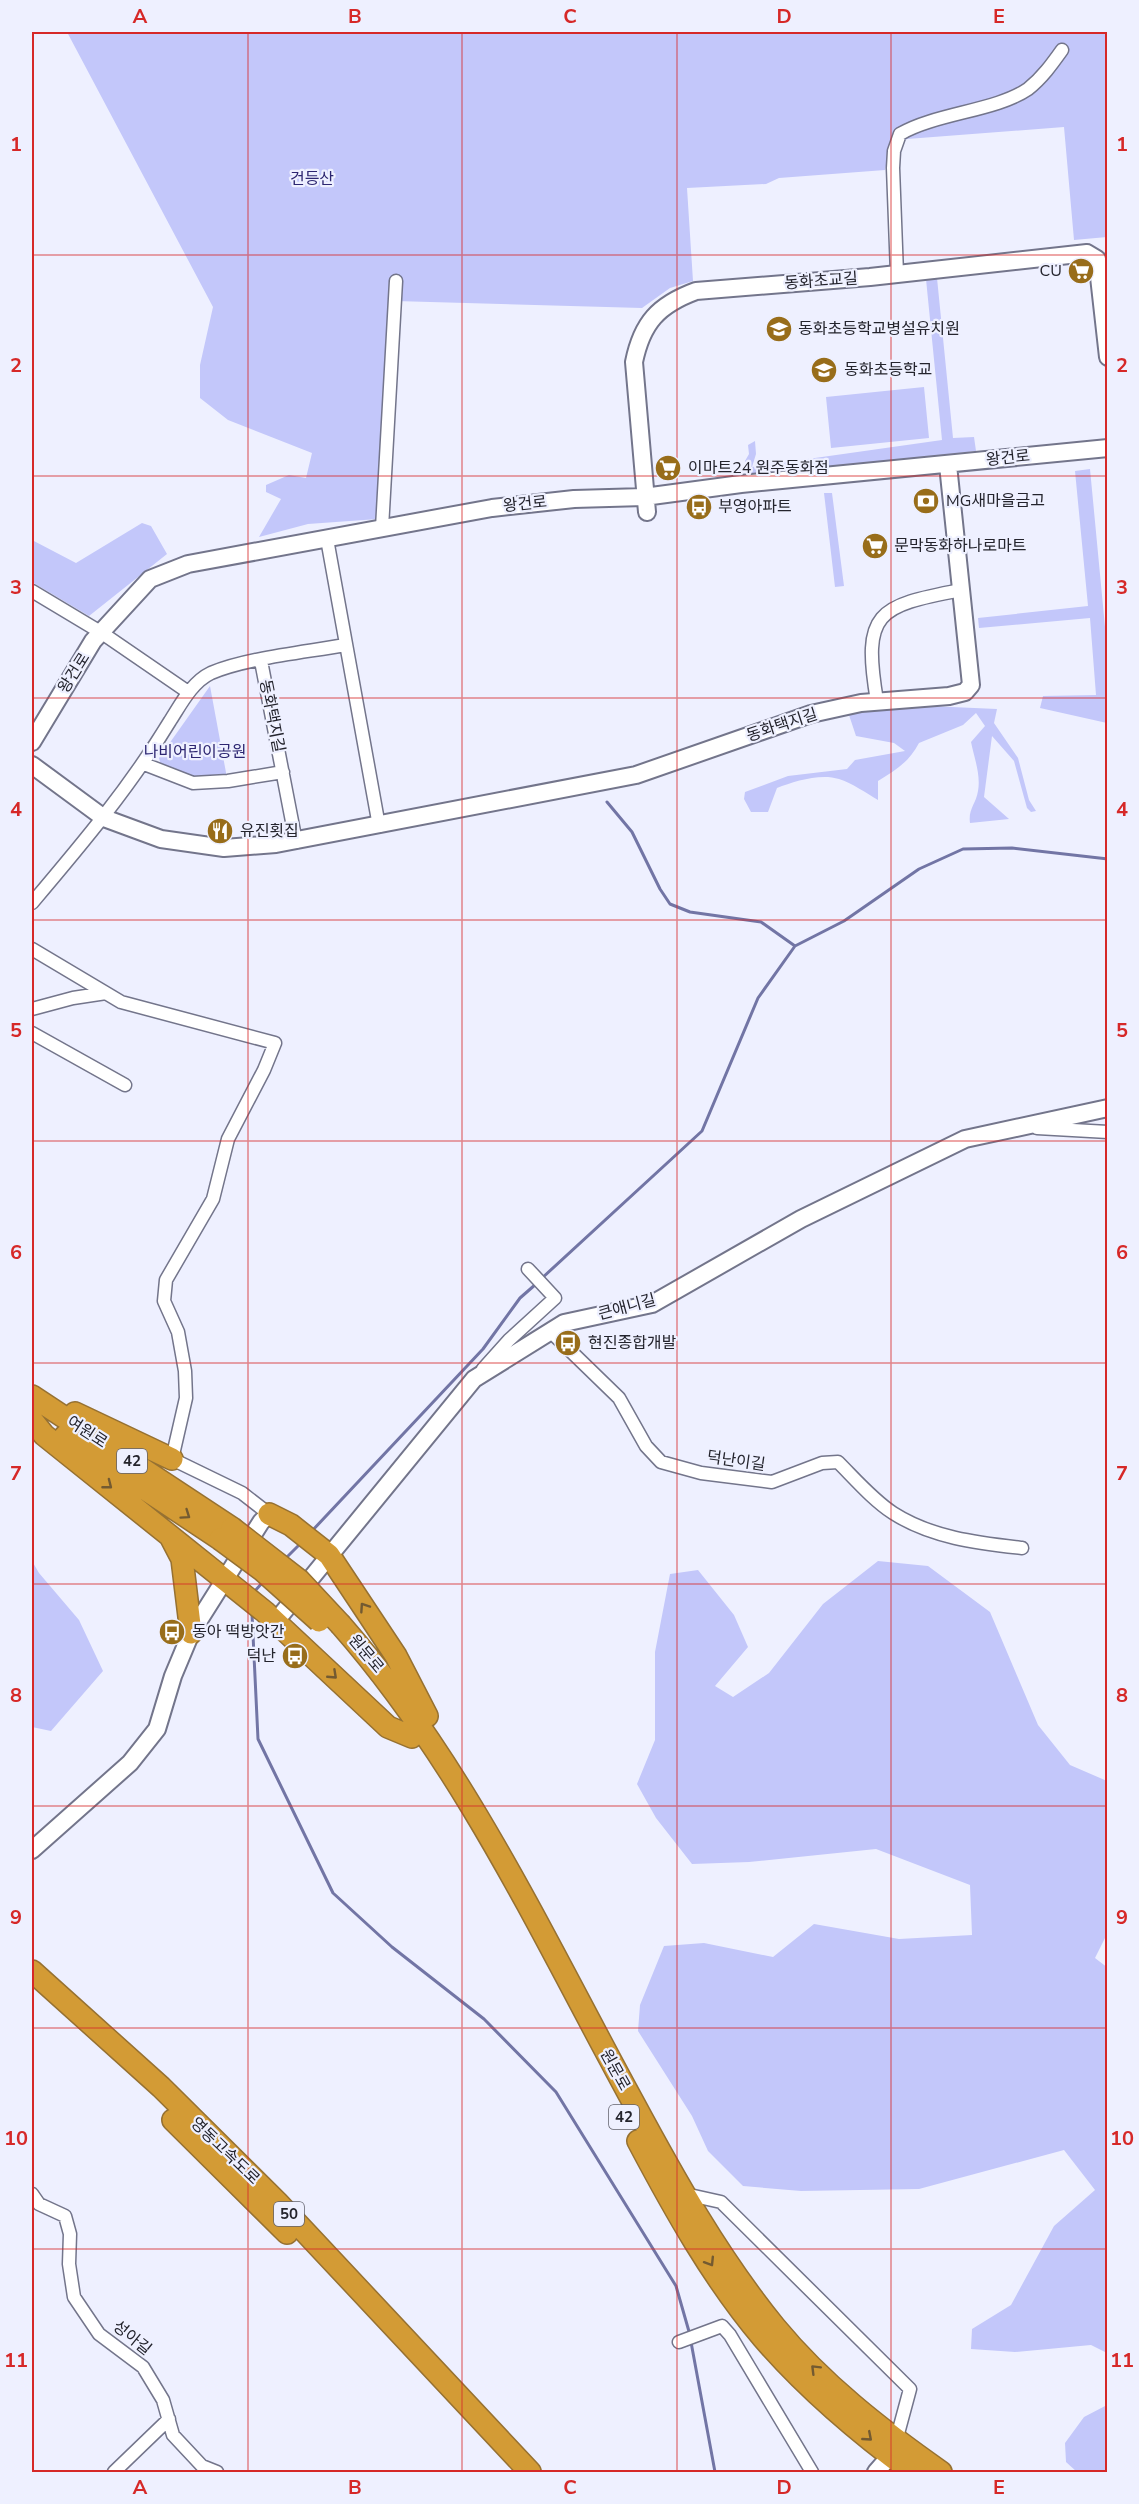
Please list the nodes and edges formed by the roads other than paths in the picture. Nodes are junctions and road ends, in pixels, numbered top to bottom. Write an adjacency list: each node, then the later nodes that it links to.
1 (1062, 50): 2 (street)
2 (897, 274): 4 (street, 동화초교길); 7 (street, 동화초교길)
3 (396, 281): 8 (street)
4 (1107, 357)
5 (1107, 448): 6 (street, 왕건로)
6 (948, 465): 7 (street, 왕건로); 10 (street, 동화택지길)
7 (645, 504): 8 (street, 왕건로)
8 (382, 528): 9 (street, 왕건로)
9 (327, 539): 12 (street, 왕건로); 13 (street)
10 (961, 590): 16 (street); 16 (street, 동화택지길)
11 (32, 591): 12 (street)
12 (102, 633): 15 (street); 17 (street, 왕건로)
13 (345, 645): 14 (street, 동화택지길); 22 (street)
14 (261, 661): 15 (street, 동화택지길); 20 (street, 동화택지길)
15 (188, 692): 18 (street, 동화택지길)
16 (877, 701): 22 (street, 동화택지길)
17 (32, 742)
18 (144, 764): 20 (street, 동화택지길); 21 (street, 동화택지길)
19 (32, 765): 21 (street, 동화택지길)
20 (283, 772): 23 (street, 동화택지길)
21 (104, 818): 23 (street, 동화택지길); 24 (street, 동화택지길)
22 (379, 826): 23 (street, 동화택지길)
23 (296, 842)
24 (32, 903)
25 (32, 949): 26 (street)
26 (106, 993): 27 (street); 38 (street)
27 (32, 1008)
28 (32, 1033): 29 (street)
29 (125, 1085)
30 (1107, 1108): 31 (street, 큰애니길)
31 (1020, 1128): 32 (street, 큰애니길); 34 (street, 큰애니길)
32 (1107, 1132)
33 (530, 1271): 35 (street)
34 (550, 1332): 35 (street, 큰애니길); 41 (street, 덕난이길)
35 (474, 1379): 42 (street, 큰애니길)
36 (32, 1403): 38 (highway); 45 (highway, 여원로 / 42, bridge)
37 (32, 1420): 40 (highway, one-way to 40)
38 (172, 1459): 39 (street)
39 (269, 1514): 42 (highway); 43 (street)
40 (167, 1531): 43 (highway); 46 (highway)
41 (1022, 1548)
42 (324, 1551): 44 (street, 큰애니길); 48 (highway, one-way to 42)
43 (233, 1585): 44 (highway); 46 (street)
44 (270, 1616): 47 (highway, one-way to 47)
45 (336, 1629): 47 (highway, 원문로 / 42); 48 (highway, 원문로 / 42)
46 (191, 1633): 49 (street)
47 (412, 1737): 56 (highway, 원문로 / 42, one-way to 56)
48 (456, 1783): 53 (highway, 원문로 / 42)
49 (32, 1850)
50 (32, 1971): 60 (highway, 영동고속도로 / 50)
51 (32, 1989): 59 (highway, 영동고속도로 / 50)
52 (32, 2194): 55 (street, 성아길)
53 (685, 2194): 56 (highway, 원문로 / 42, one-way to 53); 56 (street)
54 (682, 2341): 61 (street)
55 (169, 2419): 57 (street); 58 (street, 성아길)
56 (893, 2448): 62 (street); 63 (highway, 원문로 / 42); 64 (highway, 원문로 / 42)
57 (114, 2472)
58 (217, 2472)
59 (513, 2472)
60 (530, 2472)
61 (812, 2472)
62 (876, 2472)
63 (912, 2472)
64 (941, 2472)

